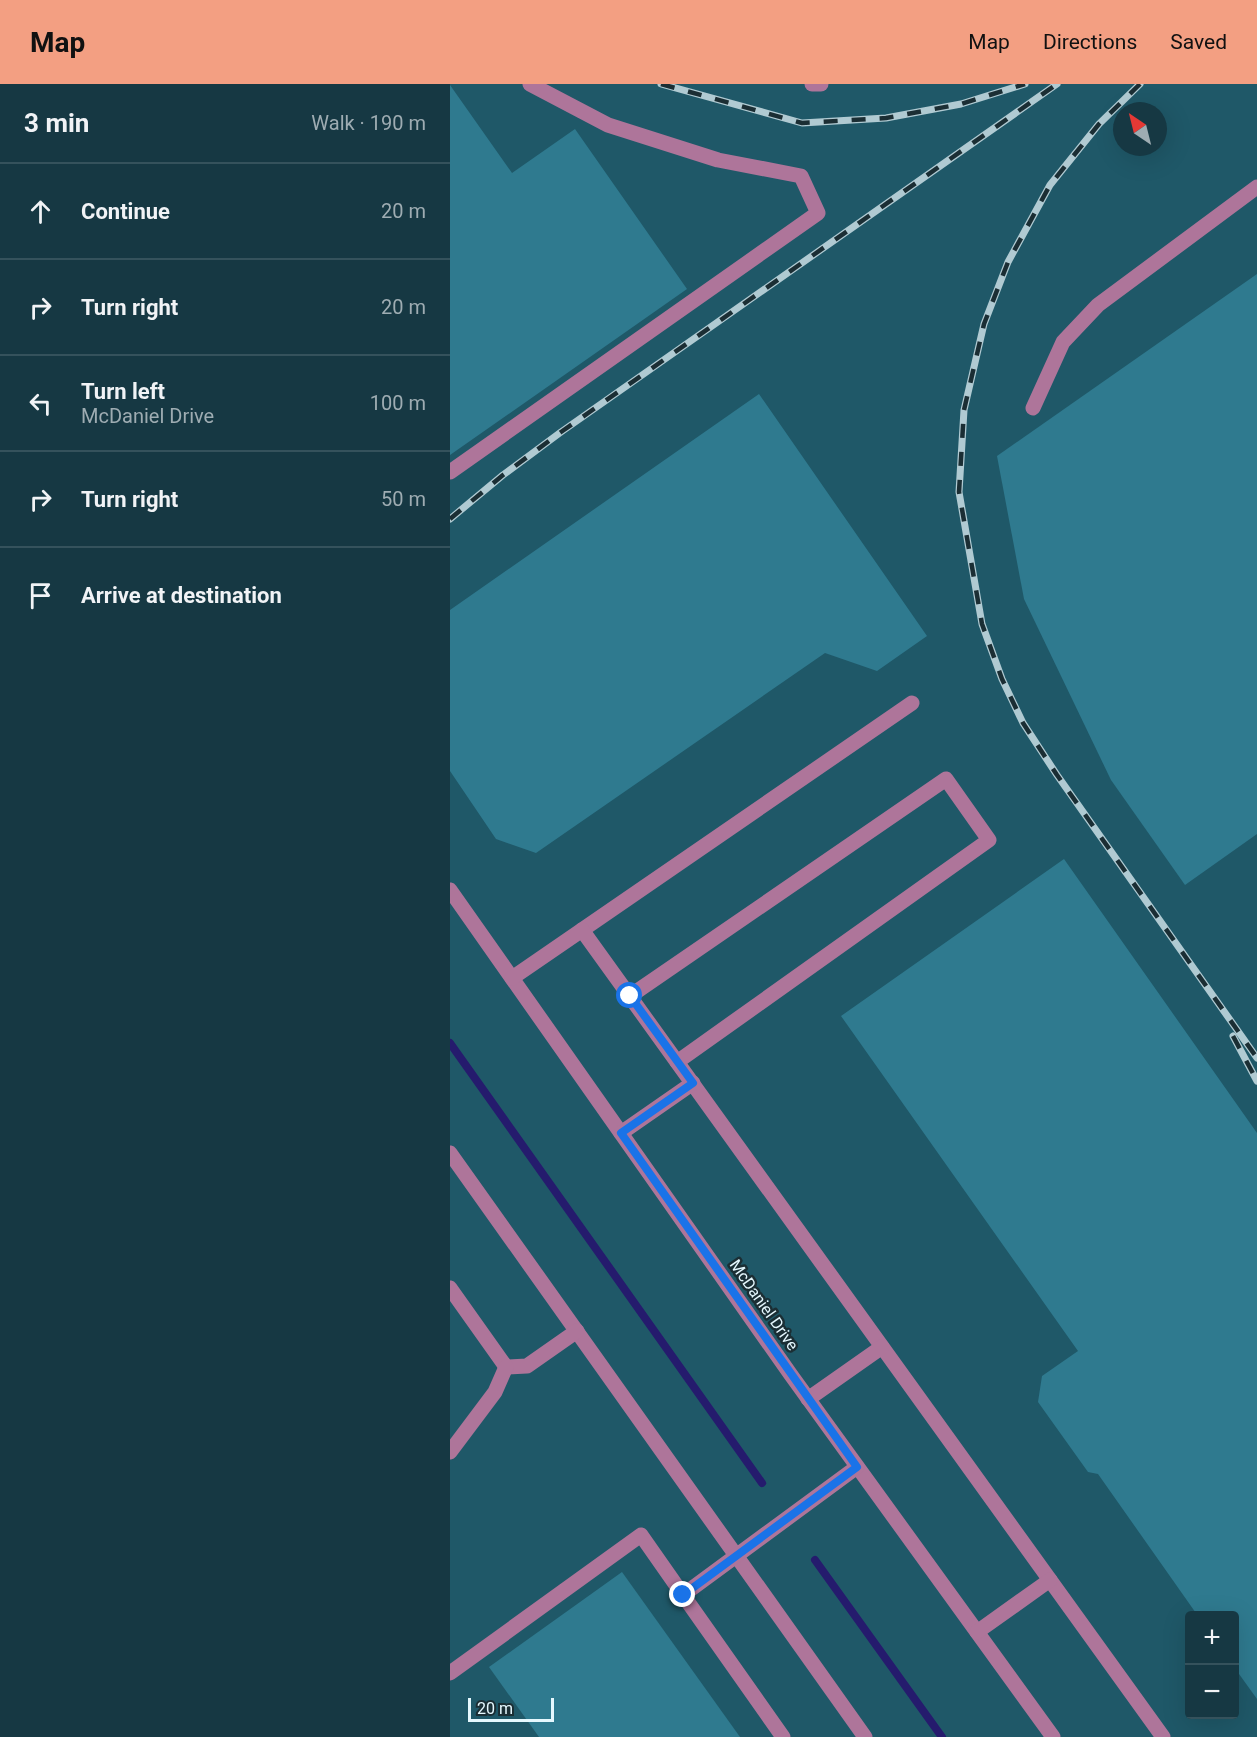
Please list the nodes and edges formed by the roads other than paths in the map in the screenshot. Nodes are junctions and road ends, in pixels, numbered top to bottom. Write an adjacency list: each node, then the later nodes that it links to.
1 (530, 84): 6 (street)
2 (812, 84): 3 (street)
3 (821, 84)
4 (1257, 187): 5 (street)
5 (1033, 408)
6 (450, 472)
7 (912, 703): 9 (street)
8 (450, 890): 10 (street, McDaniel Drive)
9 (582, 930): 10 (street); 11 (street)
10 (512, 978): 14 (street, McDaniel Drive)
11 (630, 996): 12 (street); 12 (street)
12 (677, 1062): 13 (street)
13 (693, 1083): 14 (street); 18 (street)
14 (621, 1133): 20 (street, McDaniel Drive)
15 (450, 1153): 17 (street)
16 (450, 1288): 19 (street)
17 (577, 1331): 19 (street); 23 (street)
18 (882, 1347): 20 (street); 24 (street)
19 (506, 1367): 21 (street)
20 (808, 1399): 22 (street, McDaniel Drive)
21 (450, 1452)
22 (857, 1467): 23 (street); 26 (street, McDaniel Drive)
23 (736, 1556): 25 (street); 29 (street)
24 (1050, 1580): 26 (street); 31 (street)
25 (683, 1595): 27 (street); 28 (street)
26 (977, 1632): 30 (street, McDaniel Drive)
27 (450, 1673)
28 (783, 1737)
29 (865, 1737)
30 (1053, 1737)
31 (1163, 1737)

